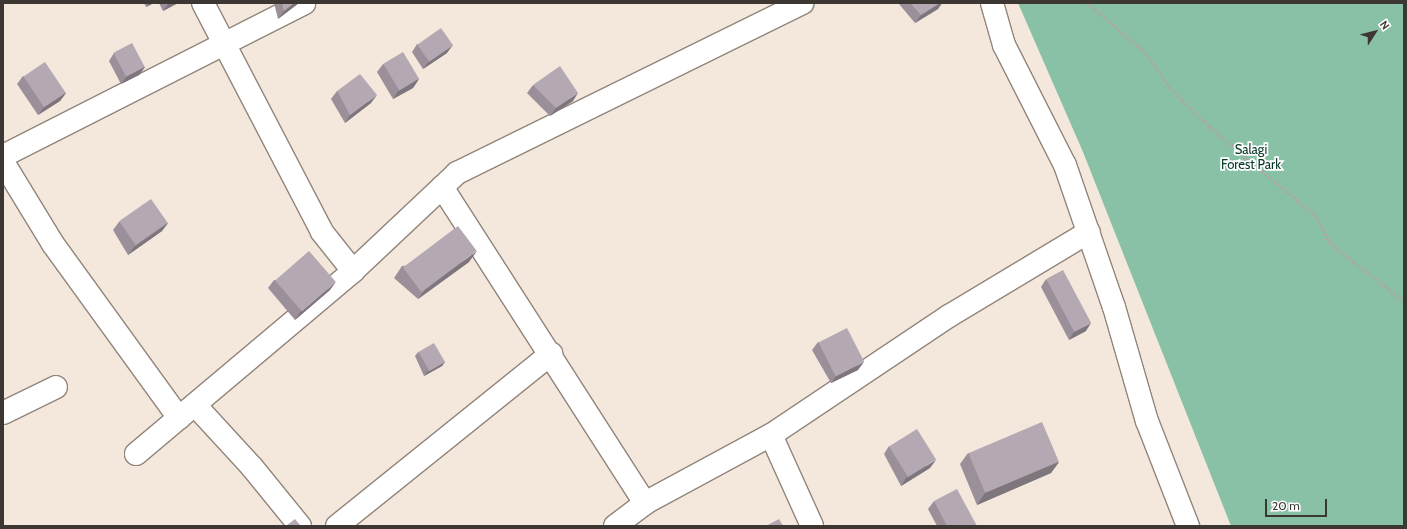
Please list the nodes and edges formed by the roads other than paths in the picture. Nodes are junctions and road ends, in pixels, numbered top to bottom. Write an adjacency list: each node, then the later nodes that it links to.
1 (203, 3): 5 (street)
2 (304, 3): 5 (street)
3 (802, 3): 8 (street)
4 (992, 3): 9 (street)
5 (223, 44): 6 (street); 10 (street)
6 (3, 156)
7 (3, 162): 13 (street)
8 (442, 187): 10 (street); 11 (street)
9 (1089, 232): 15 (street); 22 (street)
10 (353, 272): 13 (street)
11 (551, 354): 17 (street); 19 (street)
12 (56, 387): 14 (street)
13 (187, 412): 16 (street); 18 (street)
14 (3, 413)
15 (771, 435): 17 (street); 21 (street)
16 (136, 454)
17 (645, 503): 20 (street)
18 (300, 526)
19 (338, 526)
20 (615, 526)
21 (812, 526)
22 (1188, 526)

